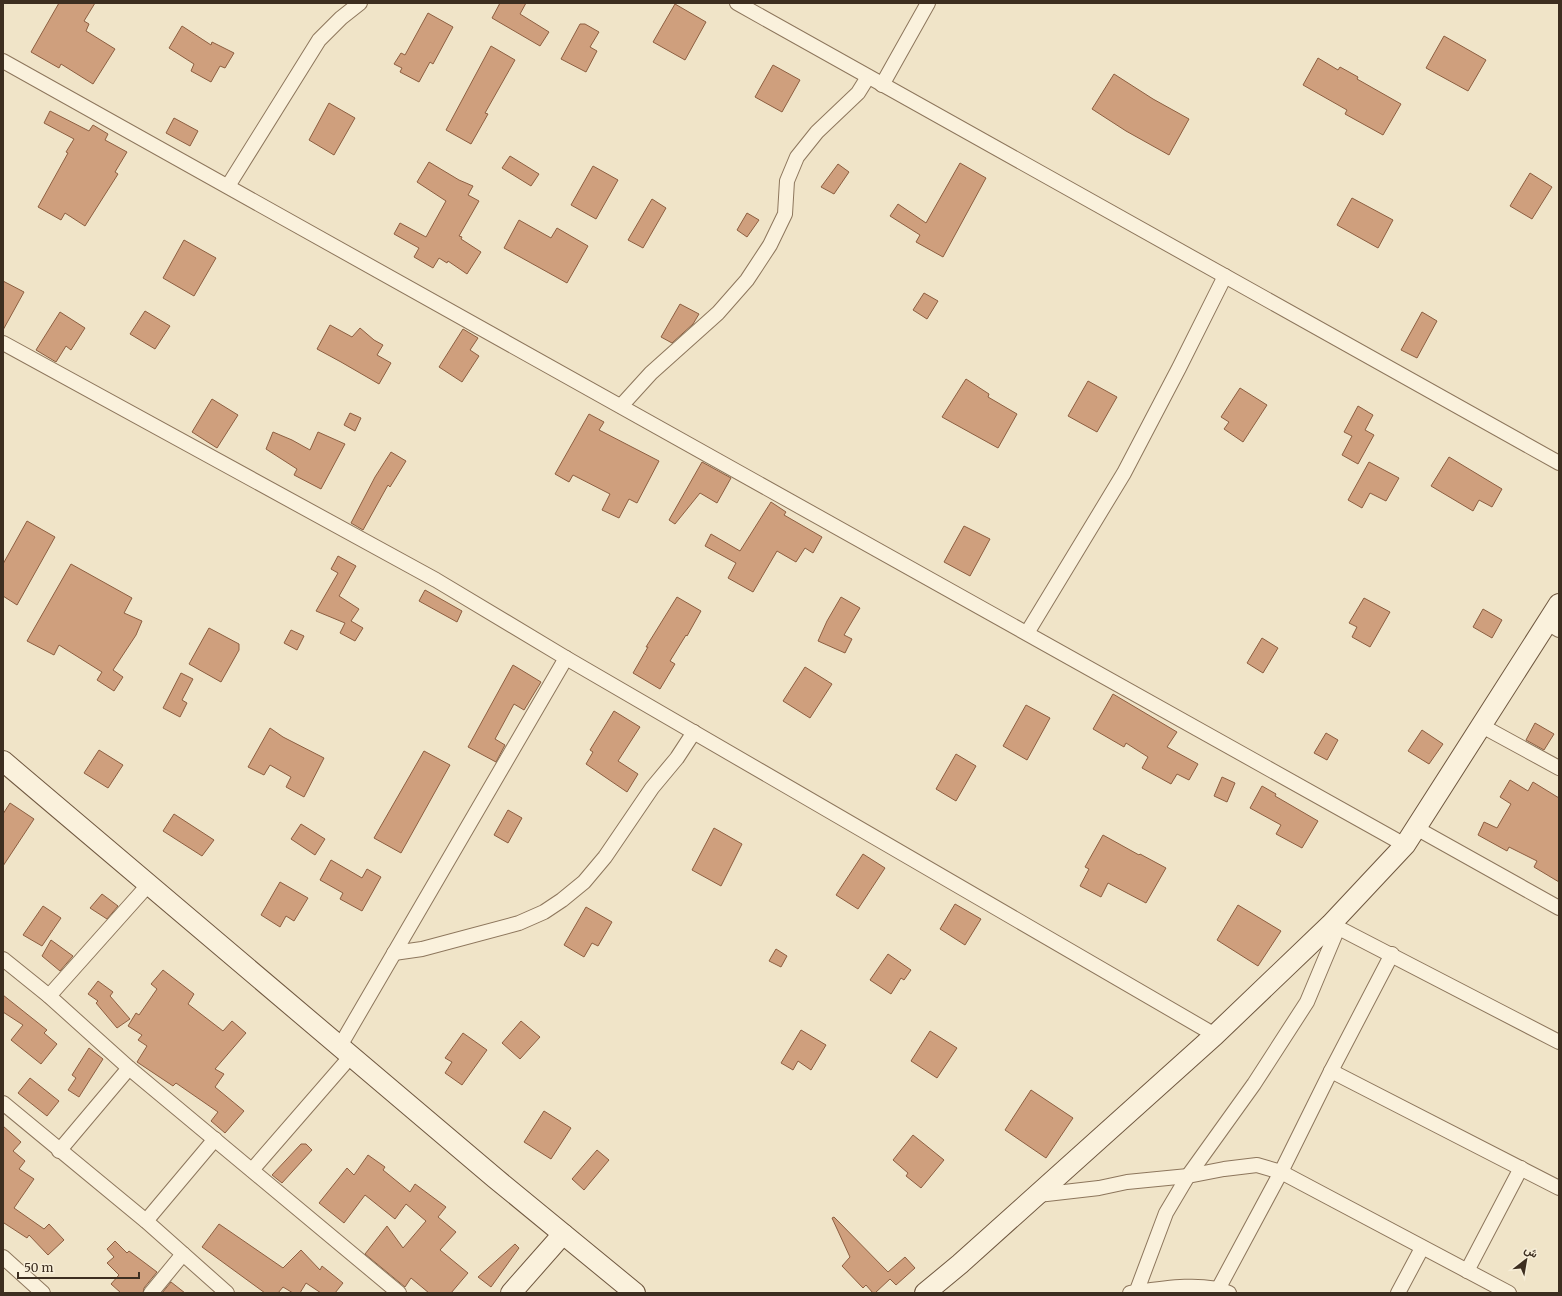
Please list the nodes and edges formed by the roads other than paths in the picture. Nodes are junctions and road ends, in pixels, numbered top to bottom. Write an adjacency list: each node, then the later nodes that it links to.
1 (360, 3): 7 (street)
2 (737, 3): 5 (street)
3 (928, 3): 6 (street)
4 (3, 61): 7 (street)
5 (868, 77): 6 (street); 10 (street)
6 (882, 85): 8 (street)
7 (228, 186): 10 (street)
8 (1225, 276): 11 (street); 14 (street)
9 (3, 343): 15 (street)
10 (621, 406): 14 (street)
11 (1559, 463)
12 (1559, 604): 13 (street)
13 (1553, 627): 16 (street)
14 (1027, 633): 21 (street)
15 (566, 658): 17 (street); 25 (street)
16 (1482, 726): 19 (street); 20 (street)
17 (694, 732): 25 (street); 29 (street)
18 (3, 761): 22 (street)
19 (1559, 768)
20 (1416, 828): 21 (street); 23 (street)
21 (1405, 845): 24 (street)
22 (149, 884): 28 (street); 31 (street)
23 (1559, 908)
24 (1335, 926): 26 (street); 29 (street); 40 (street)
25 (394, 954): 31 (street)
26 (1392, 954): 30 (street); 33 (street)
27 (3, 959): 28 (street)
28 (49, 996): 32 (street)
29 (1215, 1035): 42 (street)
30 (1559, 1042)
31 (346, 1051): 38 (street); 44 (street)
32 (129, 1068): 35 (street); 36 (street)
33 (1331, 1071): 37 (street); 39 (street)
34 (3, 1103): 36 (street)
35 (215, 1138): 38 (street); 43 (street)
36 (59, 1150): 43 (street)
37 (1521, 1168): 41 (street); 48 (street)
38 (252, 1170): 53 (street)
39 (1281, 1172): 40 (street); 45 (street); 49 (street)
40 (1188, 1176): 42 (street); 57 (street)
41 (1559, 1188)
42 (1038, 1195): 56 (street)
43 (146, 1221): 46 (street)
44 (563, 1234): 54 (street); 55 (street)
45 (1422, 1248): 48 (street); 58 (street)
46 (183, 1254): 51 (street); 52 (street)
47 (3, 1257): 50 (street)
48 (1467, 1271): 59 (street)
49 (1221, 1291): 57 (street)
50 (43, 1293)
51 (151, 1293)
52 (227, 1293)
53 (399, 1293)
54 (511, 1293)
55 (635, 1293)
56 (925, 1293)
57 (1134, 1293)
58 (1398, 1293)
59 (1509, 1293)

